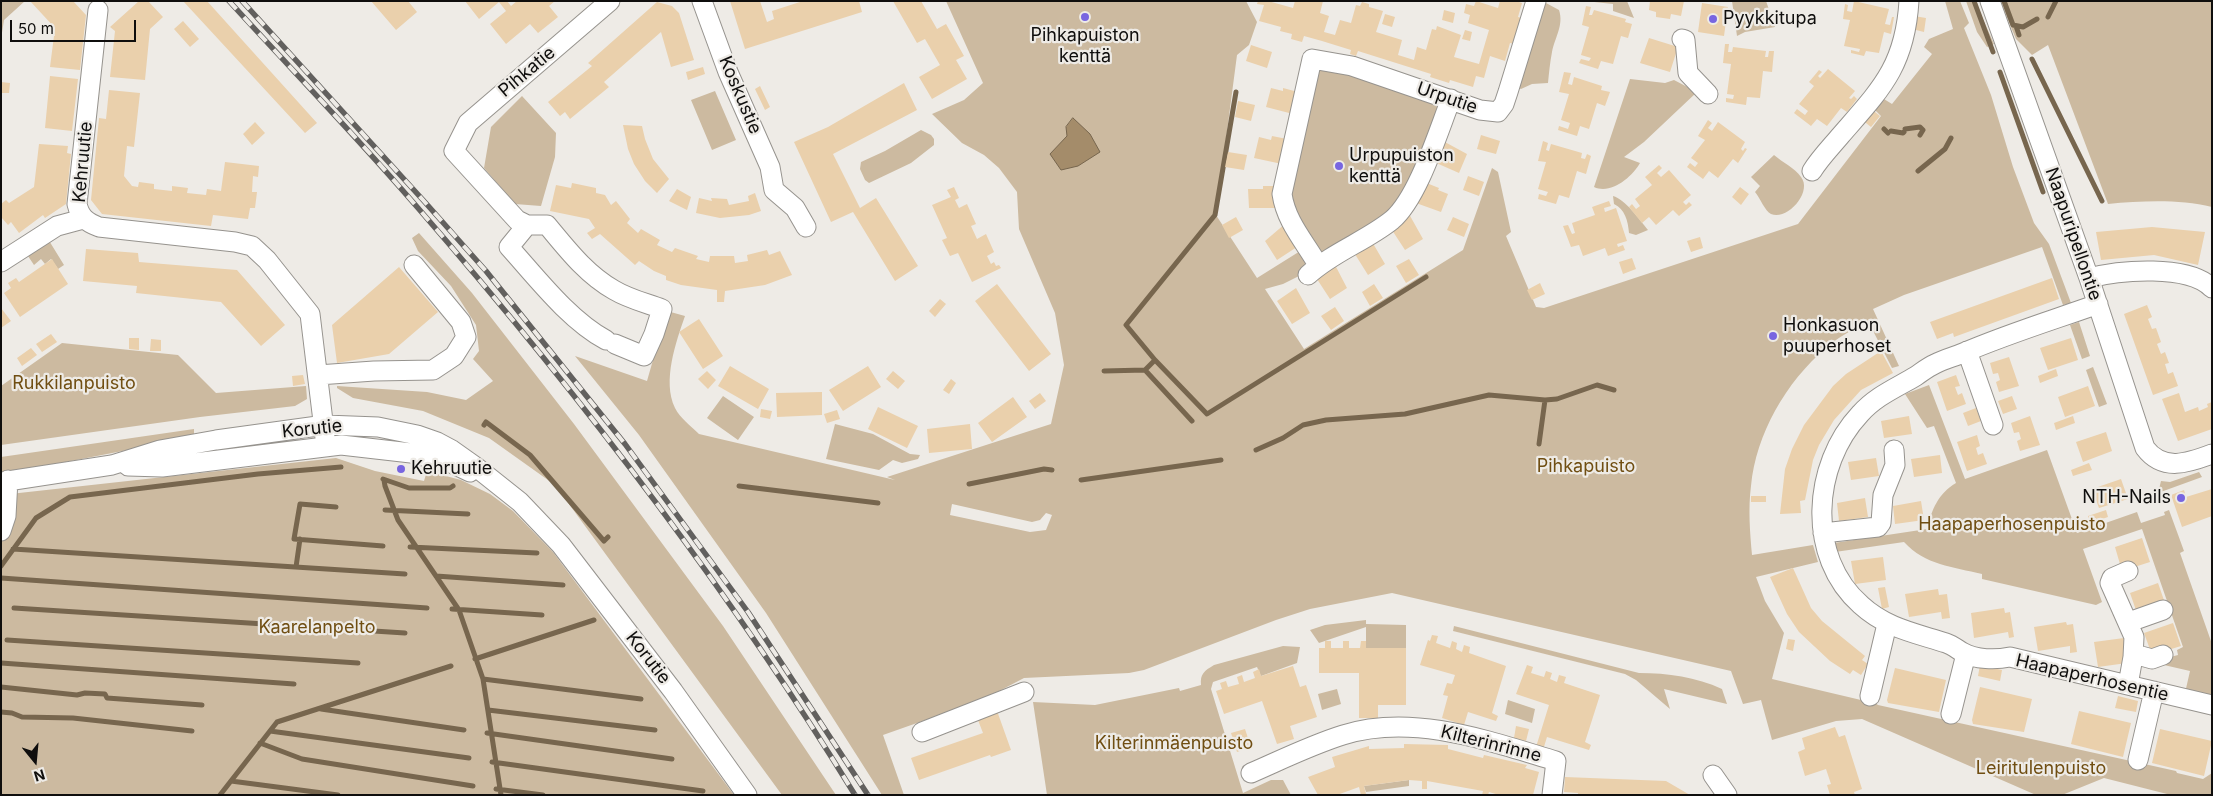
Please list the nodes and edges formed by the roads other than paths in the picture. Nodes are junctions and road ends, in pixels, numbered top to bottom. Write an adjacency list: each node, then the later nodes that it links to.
1 (610, 1): 12 (street, Pihkatie)
2 (702, 1): 13 (street, Koskustie)
3 (1536, 1): 9 (street, Urputie)
4 (1909, 1): 10 (street)
5 (1990, 1): 16 (street, Naapuripellontie)
6 (98, 10): 11 (street, Kehruutie)
7 (1684, 39): 8 (street)
8 (1708, 94)
9 (1451, 99): 9 (street, Urputie)
10 (1812, 171)
11 (83, 219): 14 (street); 20 (street, Kehruutie)
12 (527, 225): 12 (street)
13 (806, 227)
14 (1, 262)
15 (414, 265): 20 (street)
16 (2089, 278): 17 (street); 18 (street, Naapuripellontie)
17 (2212, 288)
18 (2098, 304): 19 (street, Haapaperhosentie); 25 (street, Naapuripellontie)
19 (1967, 351): 22 (street); 30 (street, Haapaperhosentie)
20 (318, 375): 21 (street, Kehruutie)
21 (325, 425): 23 (street, Kehruutie); 26 (street, Korutie); 28 (street, Korutie)
22 (1993, 425)
23 (326, 446): 26 (street, Korutie); 28 (street, Korutie)
24 (1894, 450): 30 (street)
25 (2212, 454)
26 (112, 466): 27 (street, Korutie)
27 (5, 481): 29 (street)
28 (498, 486): 48 (street, Korutie)
29 (1, 531)
30 (1823, 534): 34 (street, Haapaperhosentie)
31 (2128, 571): 33 (street)
32 (2163, 610): 33 (street)
33 (2129, 622): 36 (street)
34 (1887, 624): 35 (street, Haapaperhosentie); 41 (street)
35 (1966, 654): 38 (street, Haapaperhosentie); 43 (street)
36 (2134, 654): 37 (street); 38 (street)
37 (2163, 655)
38 (2128, 685): 39 (street, Haapaperhosentie)
39 (2154, 691): 42 (street, Haapaperhosentie); 45 (street)
40 (1024, 692): 44 (street)
41 (1870, 696)
42 (2212, 705)
43 (1951, 714)
44 (922, 732)
45 (2138, 760)
46 (1251, 773): 49 (street, Kilterinrinne)
47 (1713, 775): 50 (street)
48 (748, 795)
49 (1552, 795)
50 (1727, 795)

